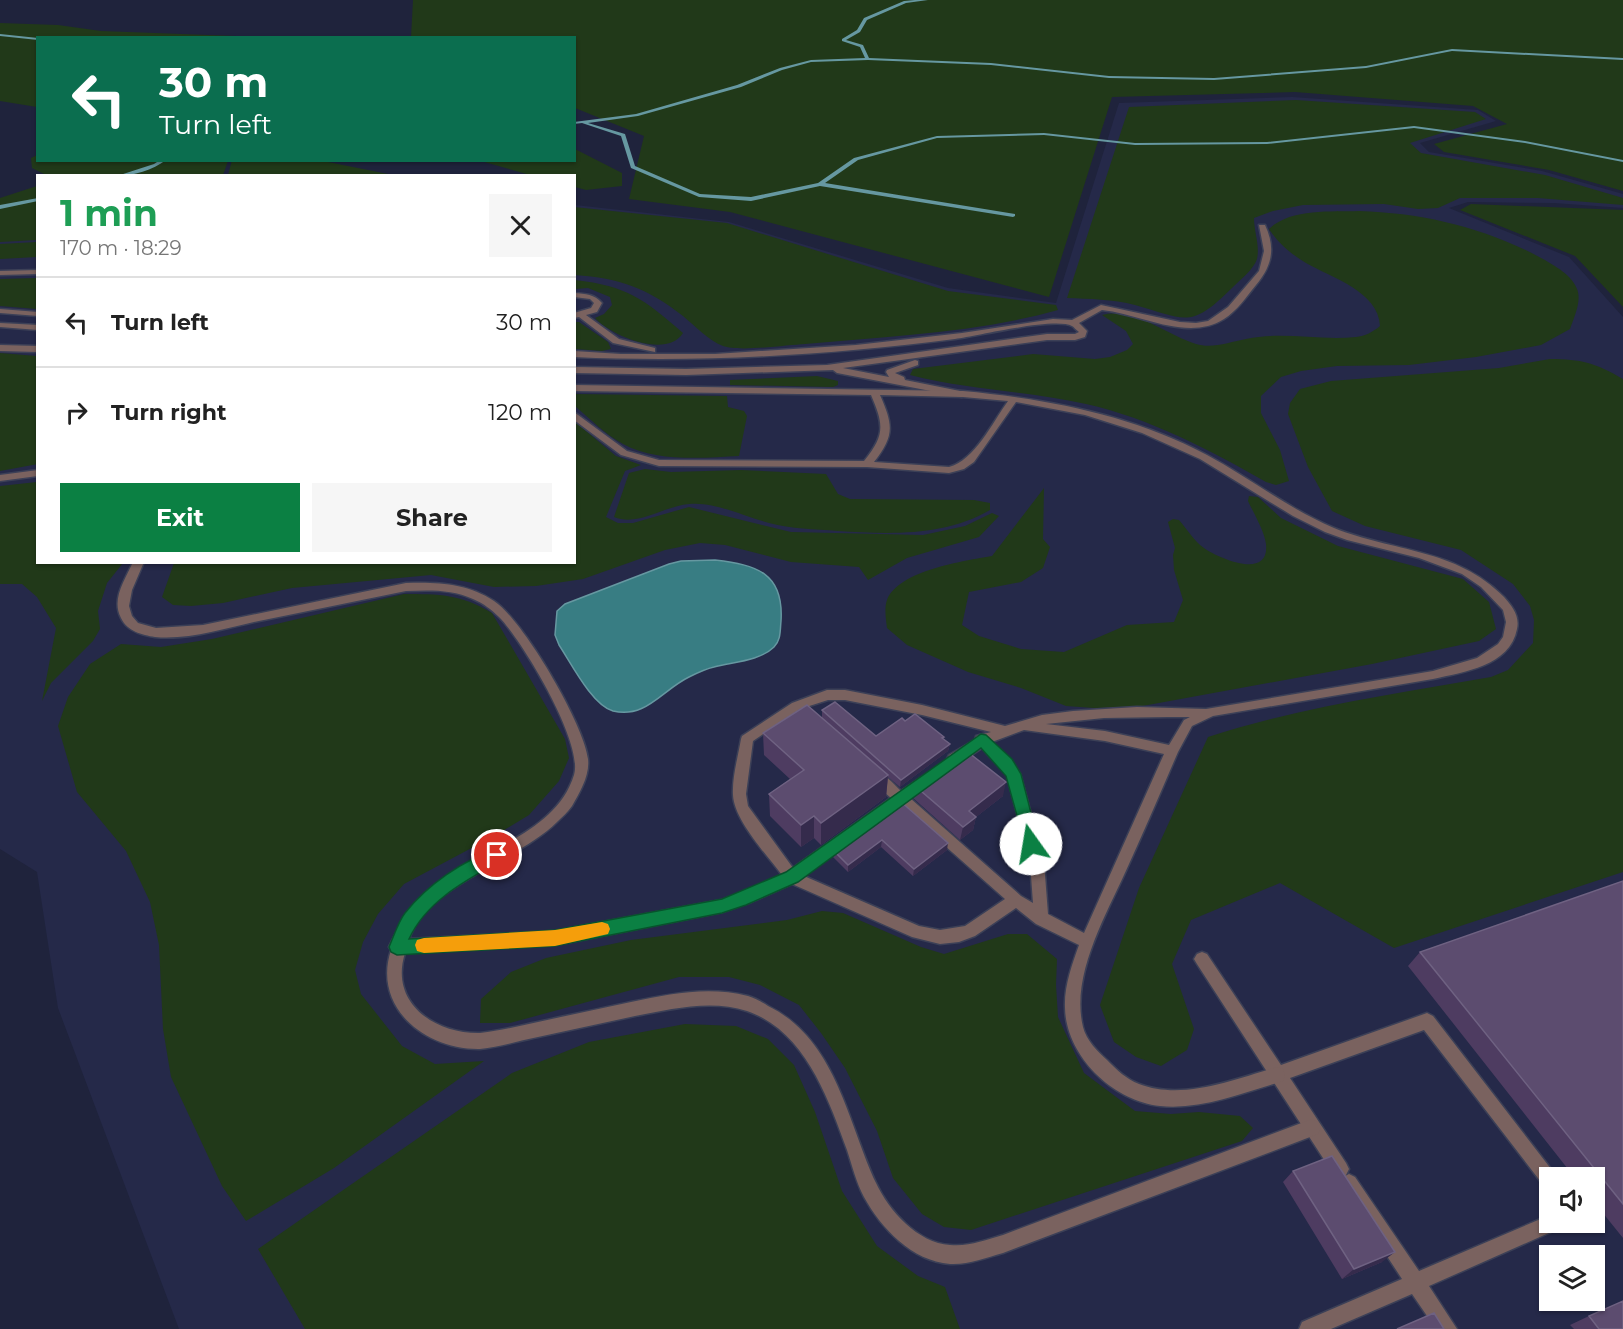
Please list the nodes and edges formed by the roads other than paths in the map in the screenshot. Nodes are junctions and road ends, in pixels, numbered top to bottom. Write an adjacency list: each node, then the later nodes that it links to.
1 (1262, 227): 8 (street)
2 (36, 272): 3 (street)
3 (0, 273)
4 (576, 295): 7 (street)
5 (0, 311): 6 (street)
6 (36, 314)
7 (578, 315): 15 (street)
8 (1073, 323): 13 (street); 15 (street)
9 (0, 325): 10 (street)
10 (36, 328)
11 (0, 348): 12 (street)
12 (36, 349)
13 (953, 351): 16 (street); 18 (street)
14 (576, 354): 15 (street)
15 (701, 356)
16 (827, 368): 17 (street); 18 (street)
17 (576, 370)
18 (920, 386): 21 (street)
19 (576, 387): 20 (street)
20 (874, 392): 21 (street); 24 (street)
21 (963, 394): 22 (street)
22 (1014, 399): 24 (street); 28 (street)
23 (576, 417): 24 (street)
24 (867, 464)
25 (36, 473): 26 (street)
26 (0, 478)
27 (137, 564): 38 (street)
28 (1211, 712): 29 (street); 31 (street)
29 (1009, 728): 30 (street); 31 (street); 34 (street)
30 (981, 739): 33 (street); 36 (street)
31 (1172, 751): 37 (street)
32 (863, 765): 33 (street)
33 (900, 798): 34 (street); 35 (street)
34 (792, 877): 35 (street); 38 (street)
35 (1016, 900): 36 (street)
36 (1041, 919): 37 (street)
37 (1088, 942): 40 (street)
38 (397, 947): 41 (street)
39 (1202, 959): 40 (street)
40 (1277, 1075): 41 (street); 42 (street)
41 (1312, 1128): 44 (street)
42 (1540, 1167)
43 (1539, 1229): 44 (street)
44 (1416, 1283): 45 (street); 46 (street)
45 (1309, 1329)
46 (1448, 1329)

